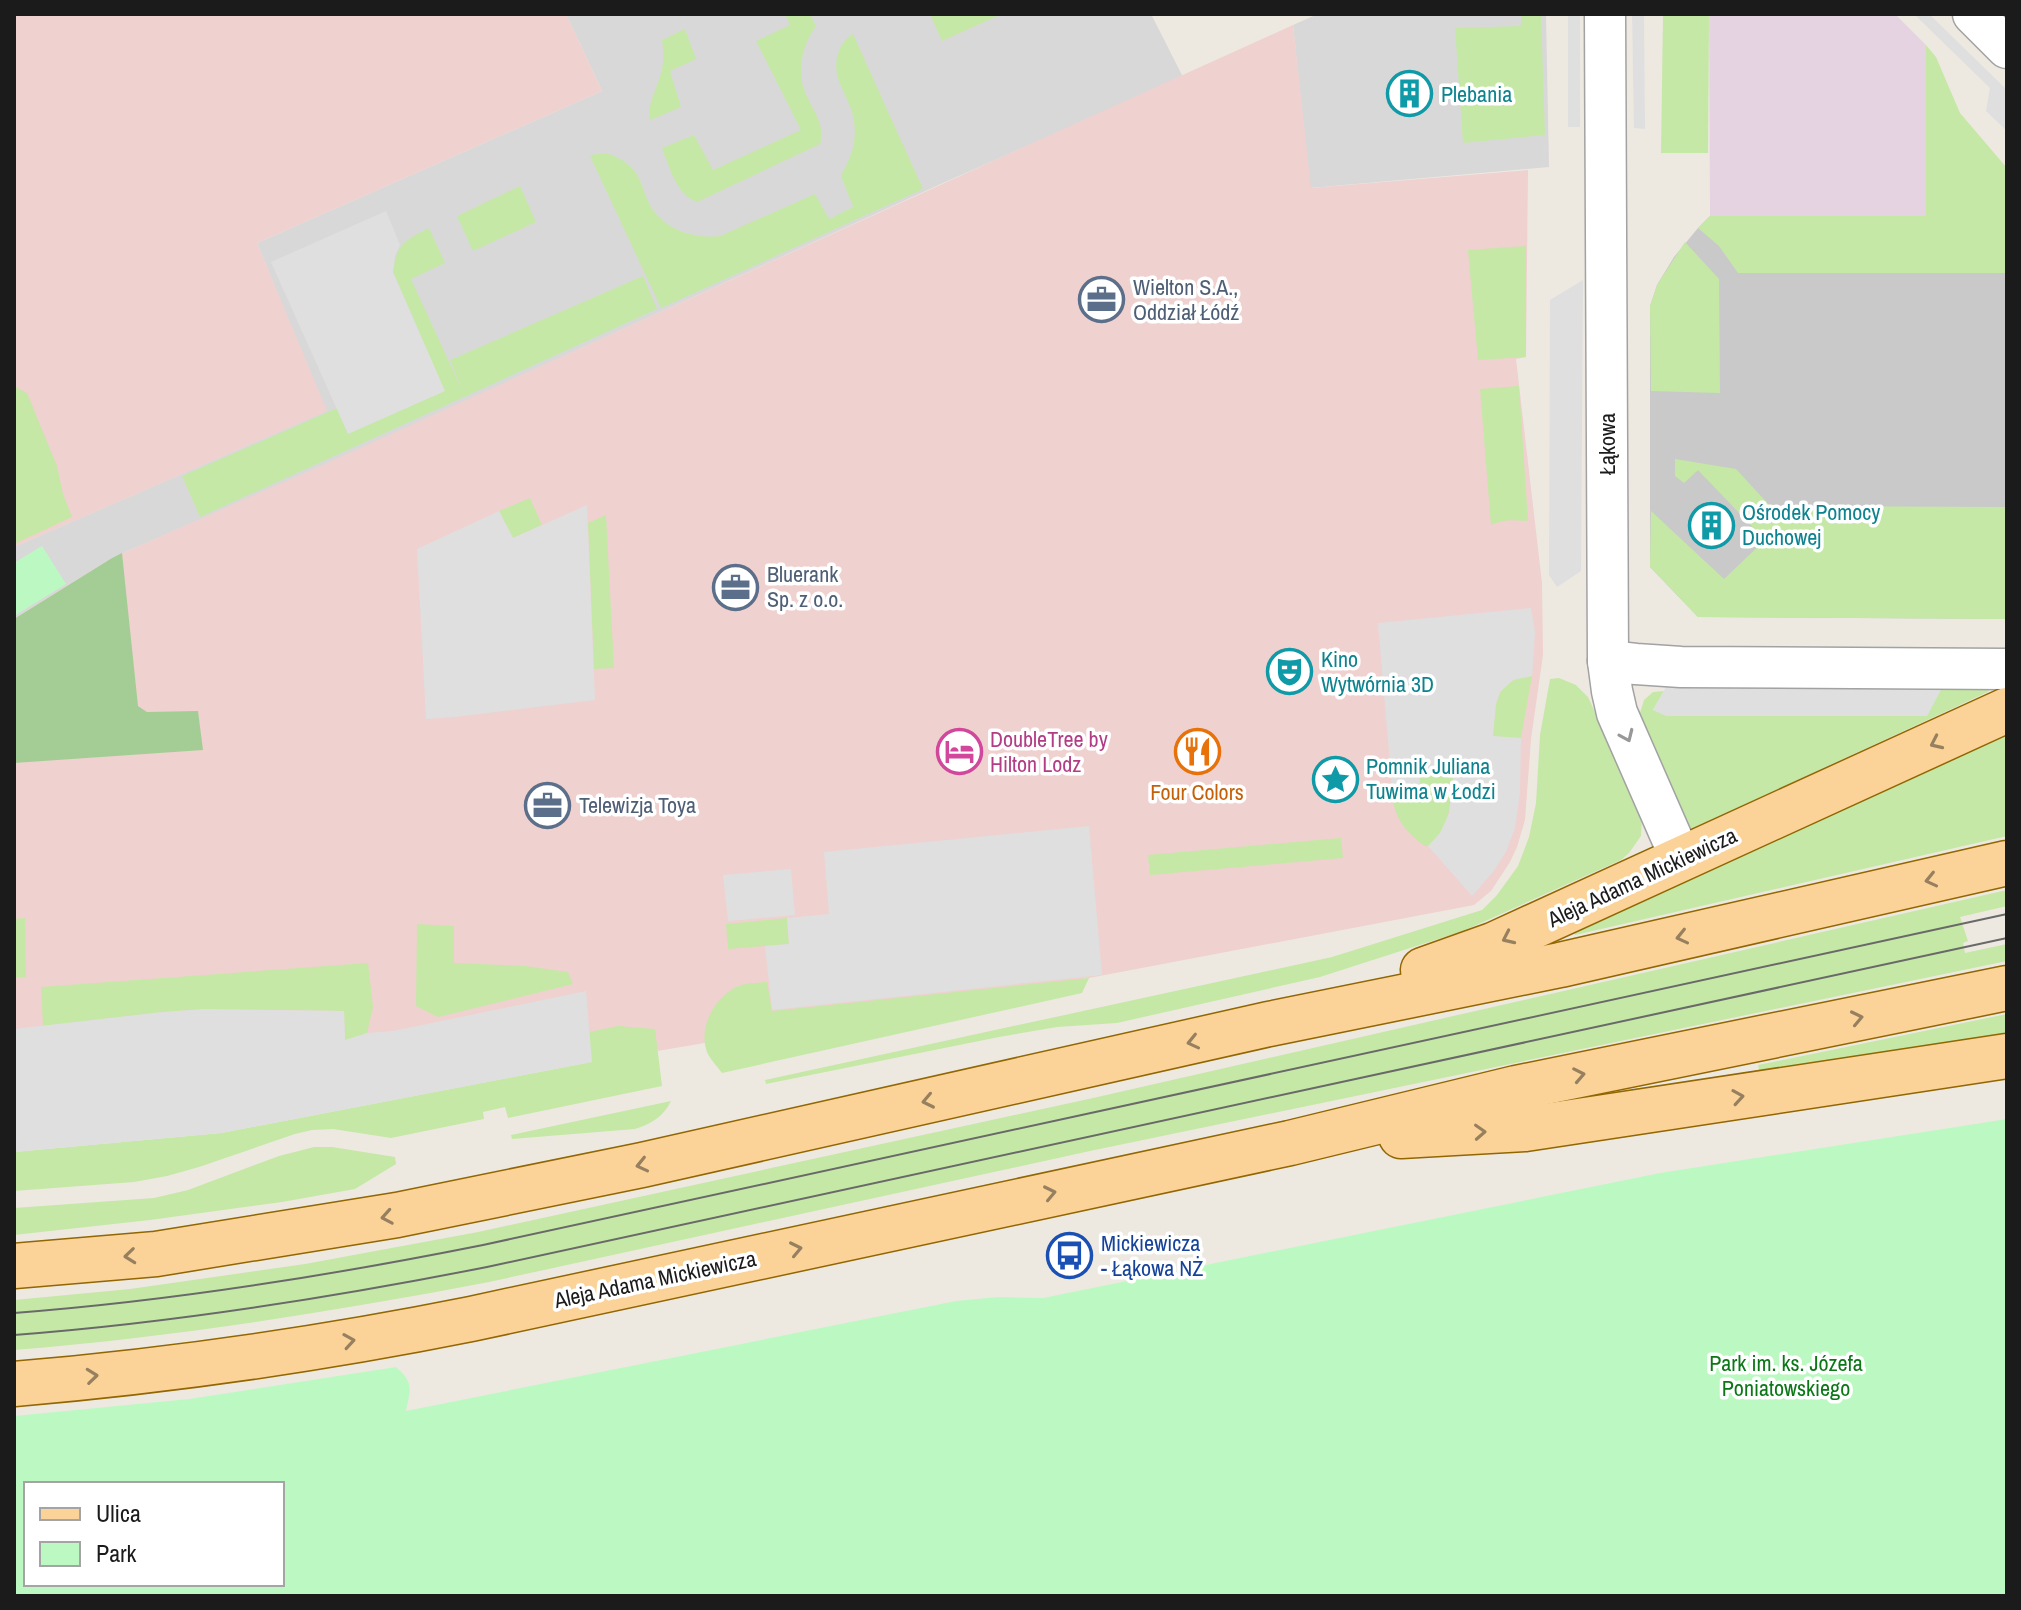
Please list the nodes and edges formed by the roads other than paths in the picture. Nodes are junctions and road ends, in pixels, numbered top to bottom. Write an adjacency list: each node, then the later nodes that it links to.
1 (1605, 14): 4 (street, Łąkowa)
2 (1973, 14): 3 (street)
3 (2007, 48)
4 (1608, 661): 5 (street); 7 (street, Łąkowa, one-way to 7)
5 (1998, 668)
6 (2007, 710): 7 (main road, Aleja Adama Mickiewicza, one-way to 7)
7 (1681, 859): 10 (main road, Aleja Adama Mickiewicza, one-way to 10)
8 (2007, 863): 10 (main road, Aleja Adama Mickiewicza, one-way to 10)
9 (2007, 988): 12 (main road, Aleja Adama Mickiewicza, one-way to 9)
10 (1269, 1024): 13 (main road, Aleja Adama Mickiewicza, one-way to 13)
11 (2007, 1056): 12 (main road, Aleja Adama Mickiewicza, one-way to 11)
12 (1290, 1143): 14 (main road, Aleja Adama Mickiewicza, one-way to 12)
13 (14, 1266)
14 (14, 1384)

